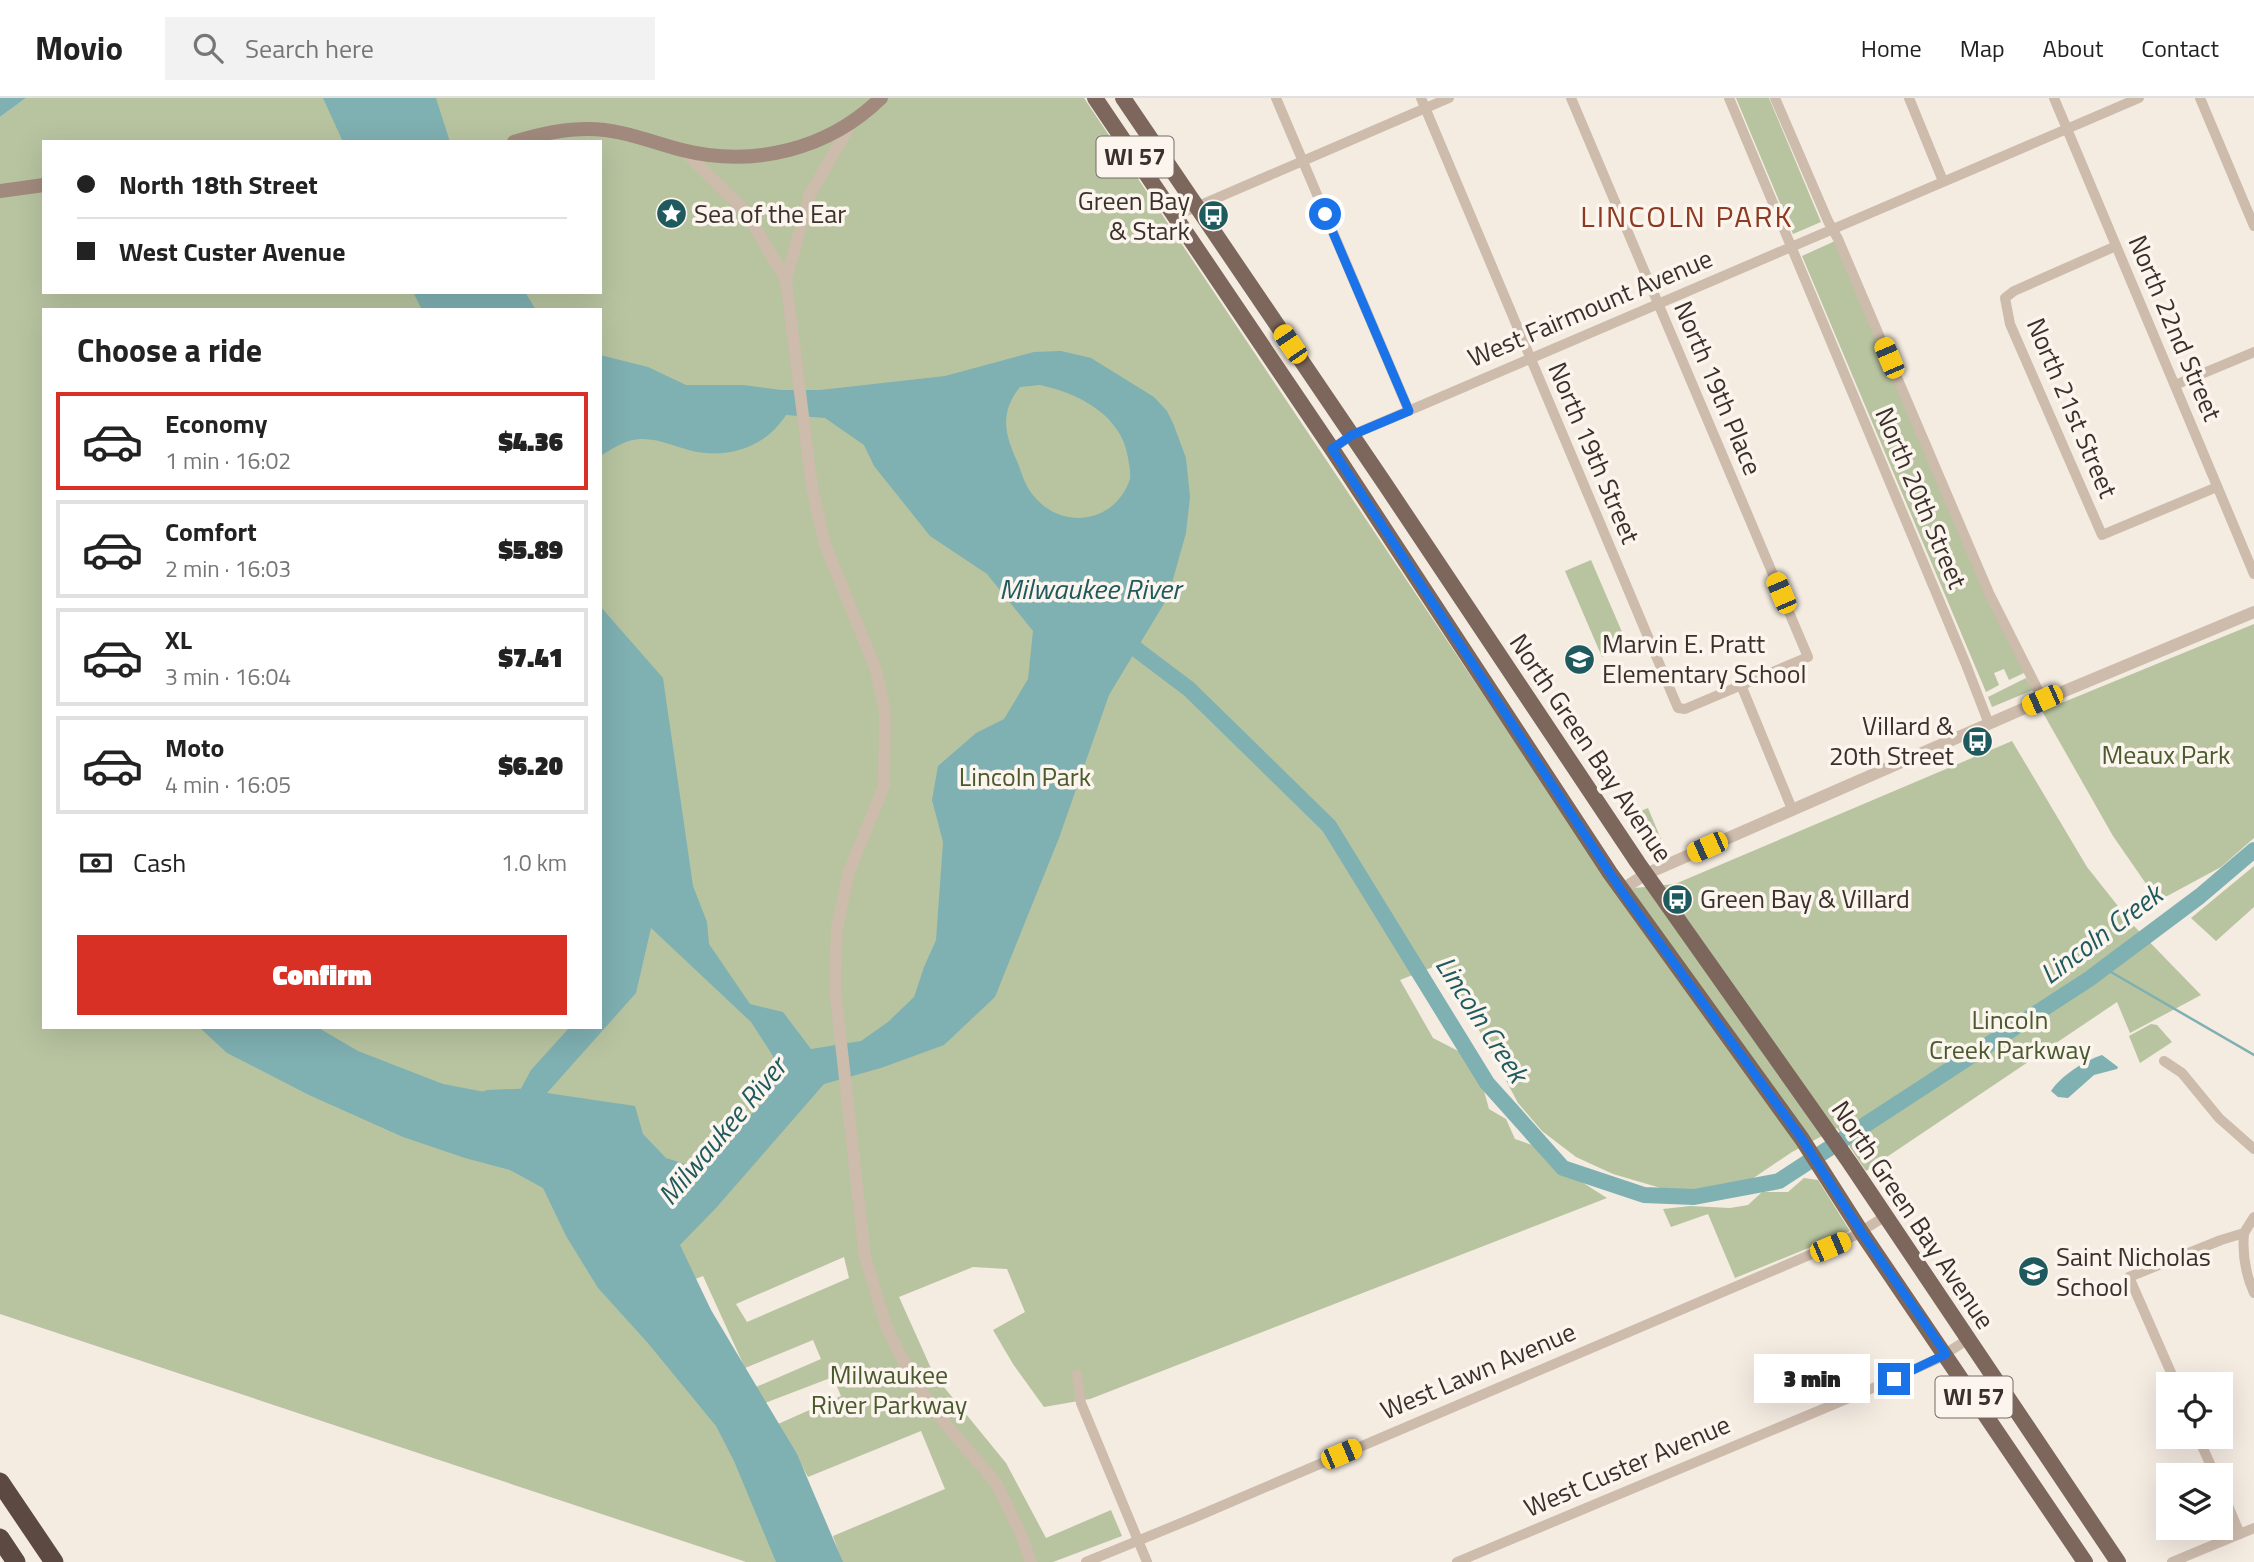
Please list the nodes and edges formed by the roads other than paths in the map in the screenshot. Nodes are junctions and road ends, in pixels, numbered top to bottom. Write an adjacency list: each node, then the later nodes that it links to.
1 (881, 98): 14 (main road)
2 (1095, 98): 23 (main road, North Green Bay Avenue / WI 57)
3 (1123, 98): 22 (main road, North Green Bay Avenue / WI 57)
4 (1276, 98): 18 (street)
5 (1449, 98): 13 (street)
6 (1571, 98): 29 (street, North 19th Place)
7 (1728, 98): 26 (street, North 20th Street)
8 (1775, 98): 25 (street, North 20th Street)
9 (1909, 98): 19 (street)
10 (2054, 98): 15 (street, North 22nd Street)
11 (2139, 98): 15 (street, West Fairmount Avenue)
12 (2200, 98): 24 (street)
13 (1423, 103): 18 (street); 31 (street, North 19th Street)
14 (850, 125): 17 (main road); 28 (street)
15 (2067, 128): 19 (street, West Fairmount Avenue); 27 (street, North 22nd Street)
16 (523, 140): 17 (main road)
17 (684, 150): 28 (street)
18 (1302, 161): 22 (street); 33 (street)
19 (1943, 181): 25 (street, West Fairmount Avenue)
20 (42, 185): 21 (main road)
21 (0, 191)
22 (1196, 206): 23 (street); 34 (main road, North Green Bay Avenue / WI 57)
23 (1175, 216): 35 (main road, North Green Bay Avenue / WI 57)
24 (2254, 226)
25 (1832, 229): 26 (street, West Fairmount Avenue); 40 (street, North 20th Street)
26 (1791, 246): 29 (street, West Fairmount Avenue); 41 (street, North 20th Street)
27 (2116, 246): 32 (street, North 22nd Street); 36 (street, North 21st Street)
28 (786, 280): 66 (street)
29 (1657, 304): 31 (street, West Fairmount Avenue); 39 (street, North 19th Place)
30 (2254, 352): 32 (street)
31 (1531, 358): 33 (street, West Fairmount Avenue); 39 (street, North 19th Street)
32 (2175, 385): 36 (street, North 22nd Street)
33 (1409, 411): 34 (street, West Fairmount Avenue)
34 (1352, 435): 35 (street, West Fairmount Avenue); 43 (main road, North Green Bay Avenue / WI 57)
35 (1332, 449): 44 (main road, North Green Bay Avenue / WI 57)
36 (2217, 487): 37 (street, North 22nd Street)
37 (2254, 575)
38 (2254, 612): 40 (street)
39 (1741, 685): 42 (street)
40 (2042, 700): 41 (street)
41 (1989, 724): 42 (street)
42 (1792, 809): 43 (street)
43 (1646, 874): 44 (street); 48 (main road, North Green Bay Avenue / WI 57)
44 (1621, 890): 47 (main road, North Green Bay Avenue / WI 57)
45 (2164, 1061): 46 (street)
46 (2254, 1149)
47 (1829, 1180): 48 (main road); 51 (main road, North Green Bay Avenue / WI 57)
48 (1866, 1188): 49 (main road, North Green Bay Avenue / WI 57)
49 (1884, 1217): 51 (street, West Lawn Avenue); 54 (main road, North Green Bay Avenue / WI 57)
50 (2254, 1217): 52 (street)
51 (1862, 1233): 55 (main road, North Green Bay Avenue / WI 57); 63 (street, West Lawn Avenue)
52 (2244, 1233): 53 (street); 56 (street)
53 (2254, 1293)
54 (1967, 1340): 55 (street, West Custer Avenue); 71 (main road, North Green Bay Avenue / WI 57)
55 (1946, 1354): 69 (street, West Custer Avenue); 70 (main road, North Green Bay Avenue / WI 57)
56 (2171, 1372)
57 (1077, 1375): 63 (street)
58 (0, 1482): 65 (highway)
59 (2233, 1517): 61 (street)
60 (2254, 1528): 61 (street)
61 (2240, 1534): 72 (street)
62 (0, 1538): 64 (highway)
63 (1138, 1542): 67 (street, West Lawn Avenue); 68 (street)
64 (16, 1562)
65 (54, 1562)
66 (1031, 1562)
67 (1086, 1562)
68 (1147, 1562)
69 (1457, 1562)
70 (2085, 1562)
71 (2118, 1562)
72 (2172, 1562)

